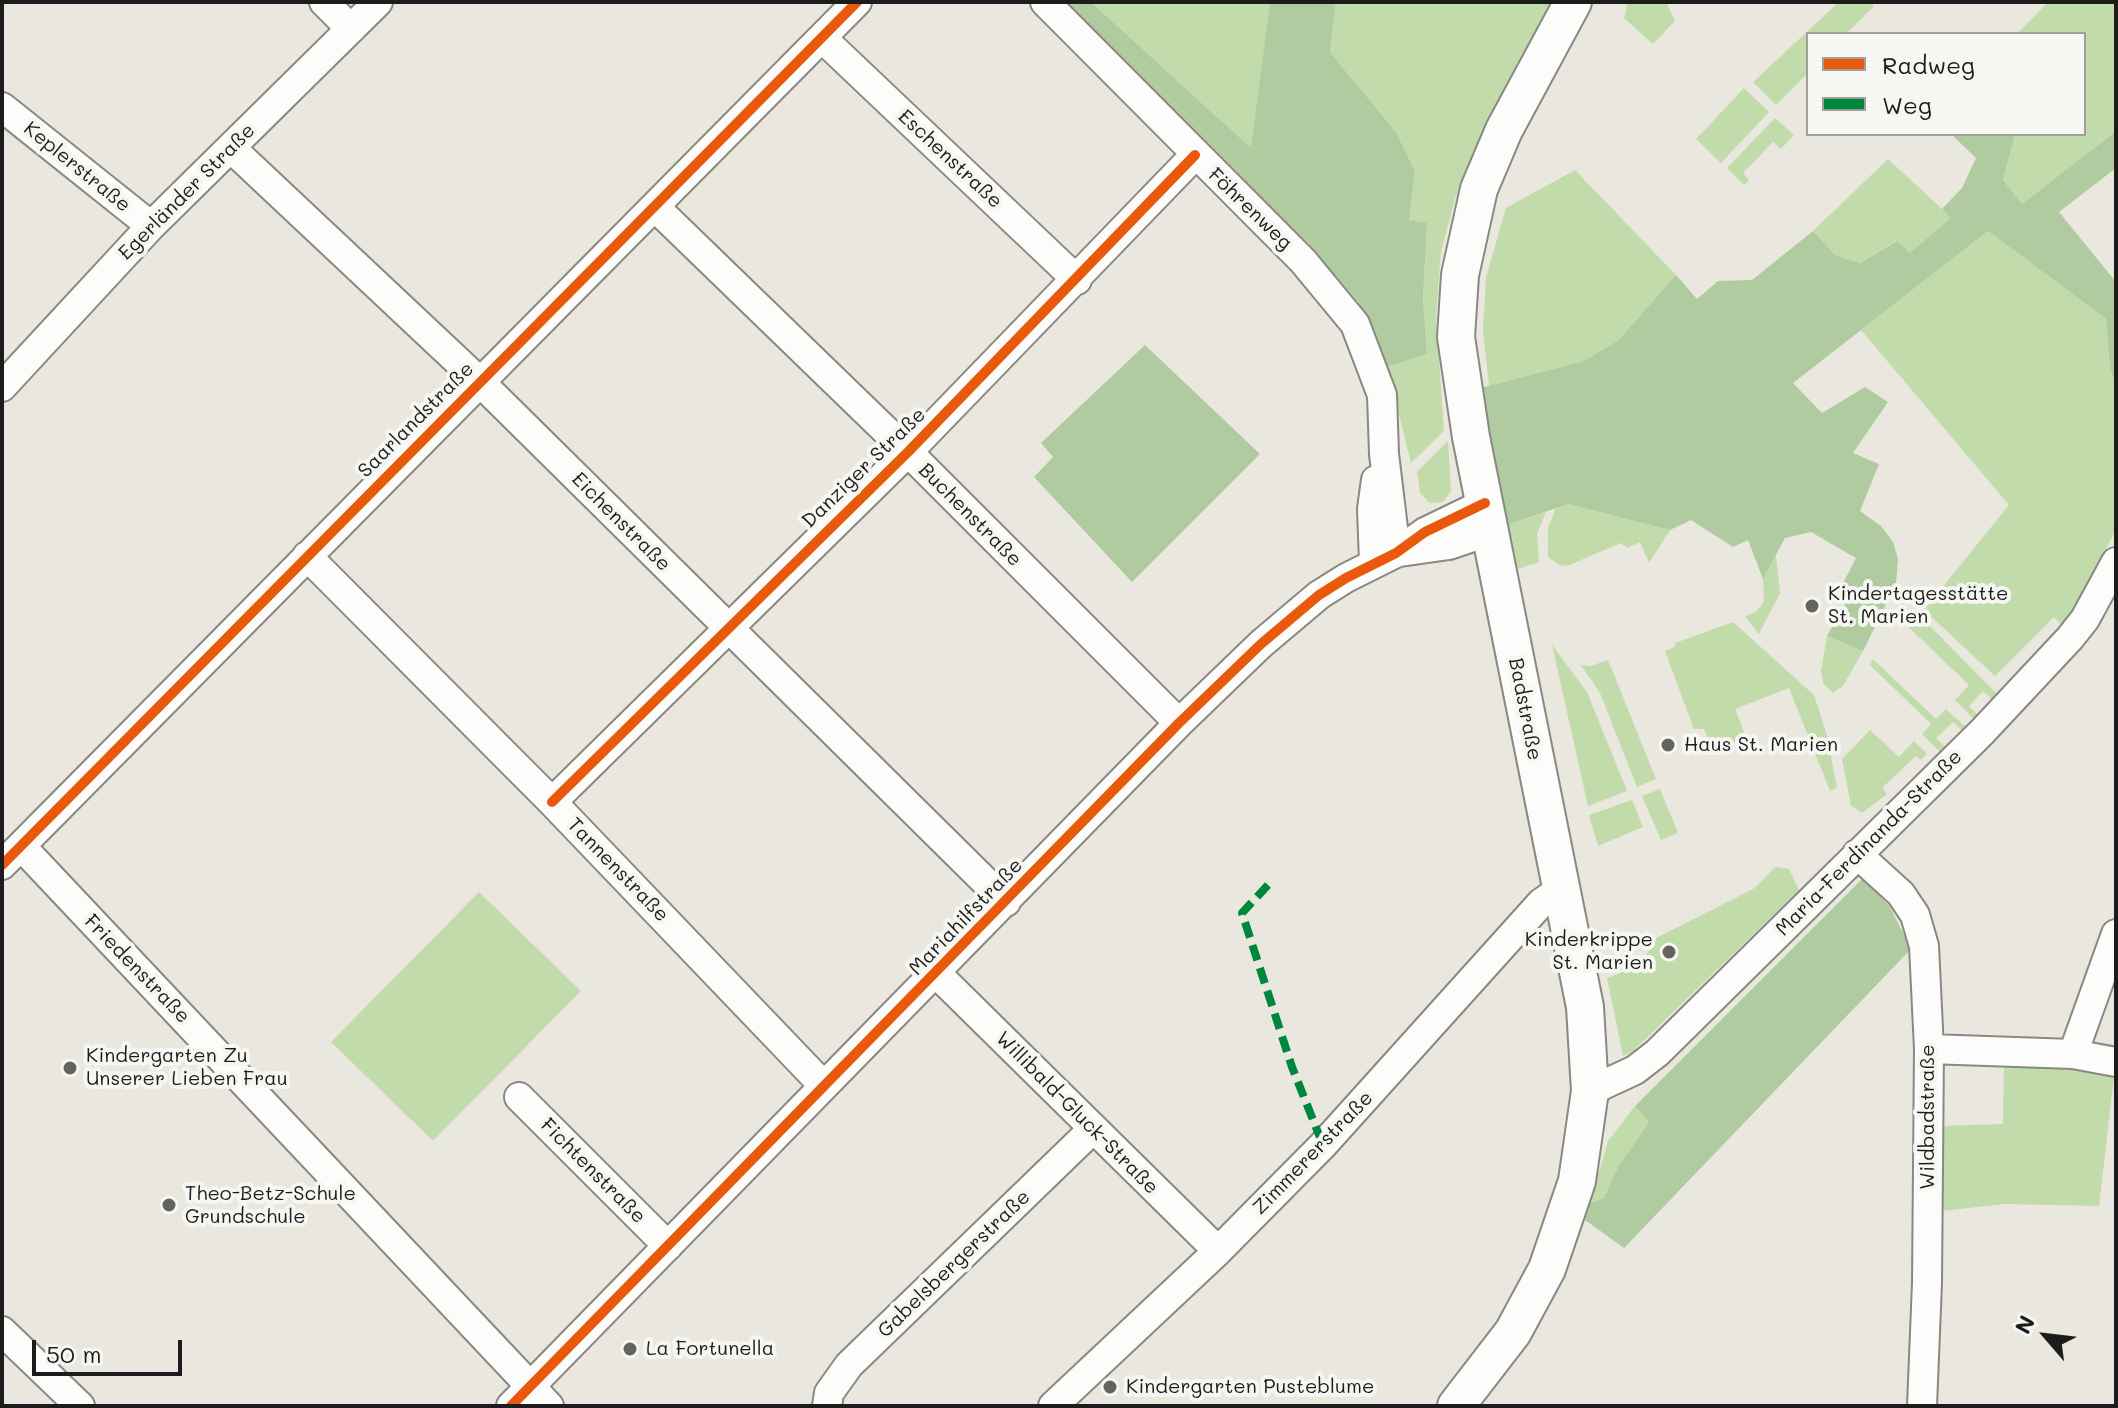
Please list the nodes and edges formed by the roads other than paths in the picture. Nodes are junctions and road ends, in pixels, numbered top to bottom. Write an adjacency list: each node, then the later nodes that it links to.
1 (324, 2): 6 (street)
2 (378, 2): 6 (street, Egerländer Straße)
3 (857, 2): 7 (street, Saarlandstraße)
4 (1045, 2): 10 (street, Föhrenweg)
5 (1573, 2): 17 (main road, Badstraße)
6 (351, 29): 9 (street, Egerländer Straße)
7 (822, 38): 11 (street, Saarlandstraße); 13 (street, Eschenstraße)
8 (2, 107): 12 (street, Keplerstraße)
9 (231, 148): 12 (street, Egerländer Straße); 14 (street, Eichenstraße)
10 (1195, 155): 13 (street, Danziger Straße); 19 (street, Föhrenweg)
11 (655, 207): 14 (street, Saarlandstraße); 16 (street, Buchenstraße)
12 (151, 226): 15 (street, Egerländer Straße)
13 (1077, 280): 16 (street, Danziger Straße)
14 (480, 382): 18 (street, Saarlandstraße); 21 (street, Eichenstraße)
15 (2, 387)
16 (908, 452): 21 (street, Danziger Straße); 22 (street, Buchenstraße)
17 (1488, 517): 19 (street, Mariahilfstraße); 26 (main road, Badstraße)
18 (307, 556): 23 (street, Tannenstraße); 25 (street, Saarlandstraße)
19 (1385, 558): 22 (street, Mariahilfstraße)
20 (2116, 562): 24 (street, Maria-Ferdinanda-Straße)
21 (727, 627): 23 (street, Danziger Straße); 27 (street, Eichenstraße)
22 (1179, 723): 27 (street, Mariahilfstraße)
23 (552, 802): 33 (street, Tannenstraße)
24 (1857, 854): 30 (street, Wildbadstraße); 34 (street, Maria-Ferdinanda-Straße)
25 (7, 860): 40 (street, Friedenstraße)
26 (1561, 889): 34 (main road, Badstraße); 38 (street, Zimmererstraße)
27 (1006, 902): 29 (street, Mariahilfstraße)
28 (2116, 934): 31 (street)
29 (937, 974): 33 (street, Mariahilfstraße); 36 (street, Willibald-Gluck-Straße)
30 (1929, 1049): 31 (street); 46 (street, Wildbadstraße)
31 (2073, 1054): 32 (street)
32 (2116, 1062)
33 (824, 1086): 37 (street, Mariahilfstraße)
34 (1590, 1091): 45 (main road, Badstraße)
35 (519, 1097): 37 (street, Fichtenstraße)
36 (1093, 1129): 38 (street, Willibald-Gluck-Straße); 43 (street, Gabelsbergerstraße)
37 (668, 1246): 40 (street, Mariahilfstraße)
38 (1218, 1251): 44 (street, Zimmererstraße)
39 (2, 1331): 41 (street)
40 (540, 1396): 42 (street, Mariahilfstraße)
41 (80, 1406)
42 (511, 1406)
43 (827, 1406)
44 (1053, 1406)
45 (1456, 1406)
46 (1922, 1406)

